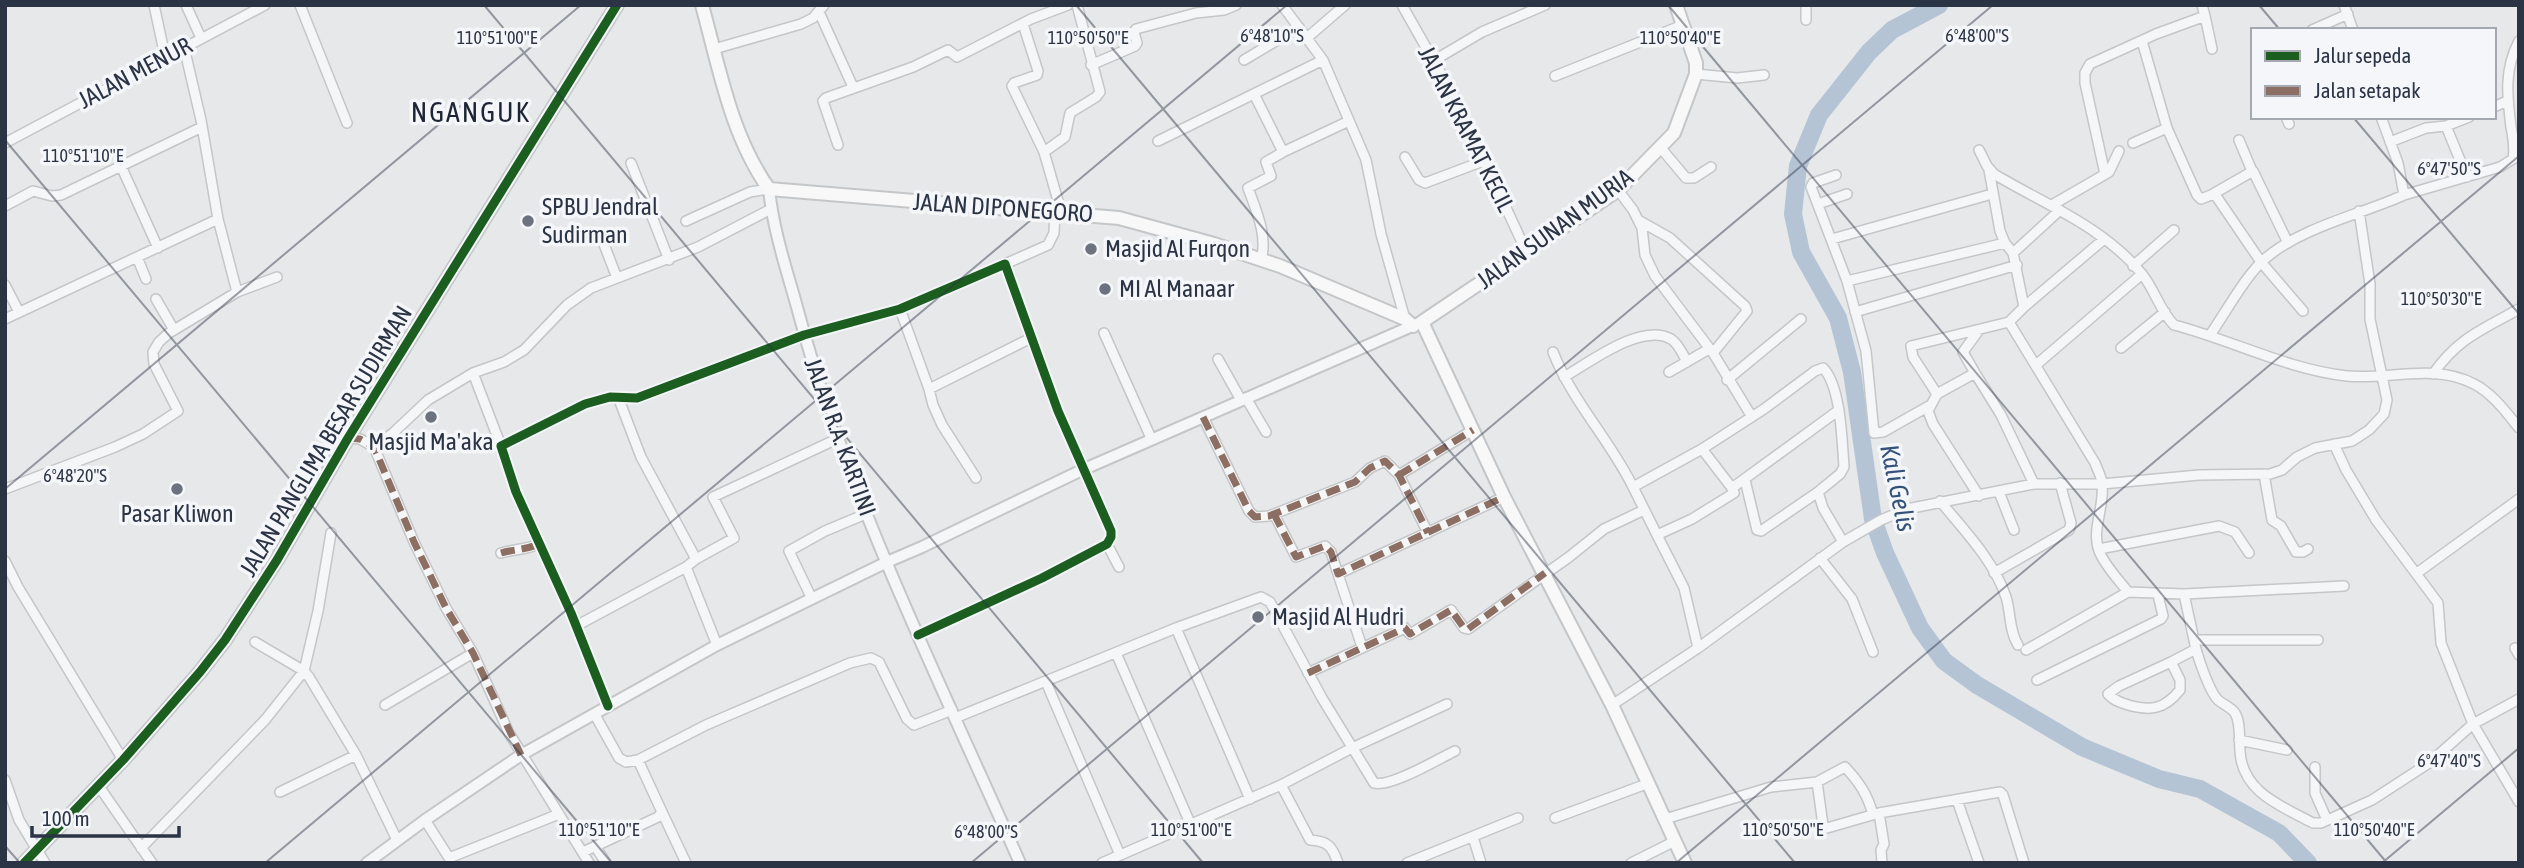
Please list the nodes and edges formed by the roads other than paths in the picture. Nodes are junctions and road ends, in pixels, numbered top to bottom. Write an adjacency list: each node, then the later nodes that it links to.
1 (154, 5): 33 (street)
2 (186, 5): 27 (street)
3 (265, 5): 27 (street, JALAN MENUR)
4 (300, 5): 48 (street)
5 (617, 5): 156 (main road, JALAN PANGLIMA BESAR SUDIRMAN)
6 (702, 5): 31 (main road)
7 (1068, 5): 21 (street)
8 (1077, 5): 37 (street)
9 (1236, 5): 37 (street)
10 (1282, 5): 23 (street)
11 (1345, 5): 26 (street)
12 (1402, 5): 36 (street, JALAN KRAMAT KECIL)
13 (1545, 5): 36 (street)
14 (1676, 5): 22 (main road)
15 (1806, 5): 20 (street)
16 (2202, 5): 19 (street)
17 (822, 9): 31 (street); 41 (street)
18 (2346, 10): 24 (street); 25 (street)
19 (2205, 16): 28 (street); 32 (street)
20 (1806, 20)
21 (1023, 24): 41 (street); 62 (street)
22 (1683, 25): 38 (main road); 40 (street)
23 (1299, 27): 26 (street); 34 (street)
24 (2315, 28)
25 (2352, 28)
26 (1308, 37): 35 (street)
27 (201, 38): 30 (street, JALAN MENUR)
28 (2143, 41): 51 (street); 71 (street)
29 (2519, 41): 43 (street)
30 (184, 47): 33 (street, JALAN MENUR); 50 (street)
31 (714, 49): 74 (main road)
32 (2212, 50)
33 (165, 56): 56 (street, JALAN MENUR)
34 (1244, 60)
35 (1323, 61): 42 (street); 47 (street)
36 (1433, 61): 65 (street, JALAN KRAMAT KECIL)
37 (1091, 65): 62 (street)
38 (1696, 74): 39 (street); 59 (main road, JALAN SUNAN MURIA)
39 (1764, 75)
40 (1555, 76)
41 (853, 87): 58 (street)
42 (1254, 94): 54 (street); 63 (street)
43 (2507, 102): 44 (street); 52 (street)
44 (2496, 106)
45 (2382, 119): 55 (street)
46 (2464, 119): 49 (street)
47 (1349, 121): 63 (street); 122 (street)
48 (347, 123)
49 (2446, 126): 55 (street); 73 (street)
50 (202, 127): 67 (street); 86 (street)
51 (2167, 128): 57 (street); 78 (street)
52 (2515, 129): 73 (street)
53 (2239, 140): 70 (street)
54 (1158, 141)
55 (2390, 142): 79 (street)
56 (5, 143)
57 (2133, 143)
58 (838, 145)
59 (1660, 147): 68 (street); 75 (main road, JALAN SUNAN MURIA)
60 (1979, 150): 69 (street)
61 (2119, 151): 71 (street)
62 (1044, 152): 84 (street)
63 (1283, 152): 100 (street)
64 (1405, 157): 65 (street)
65 (1486, 160): 96 (street, JALAN KRAMAT KECIL)
66 (631, 163): 99 (street)
67 (121, 166): 81 (street); 95 (street)
68 (1711, 167)
69 (1989, 169): 77 (street); 82 (street)
70 (2252, 171): 78 (street); 94 (street)
71 (2105, 174): 82 (street)
72 (1836, 176): 80 (street)
73 (2467, 177): 79 (street)
74 (769, 189): 83 (street, JALAN R.A. KARTINI); 84 (main road, JALAN DIPONEGORO); 88 (street)
75 (1618, 190): 87 (street); 96 (main road, JALAN SUNAN MURIA)
76 (1847, 194): 80 (street)
77 (1992, 194): 91 (street); 93 (street)
78 (2213, 194): 101 (street)
79 (2404, 195): 85 (street)
80 (1818, 204): 91 (street)
81 (5, 205)
82 (2056, 207): 92 (street); 97 (street)
83 (771, 209): 99 (street); 127 (street, JALAN R.A. KARTINI)
84 (1058, 211): 100 (main road, JALAN DIPONEGORO); 102 (street)
85 (2359, 211): 94 (street); 140 (street)
86 (218, 219): 95 (street); 111 (street)
87 (1638, 220): 131 (street); 131 (street)
88 (686, 221)
89 (2174, 230): 104 (street)
90 (600, 234): 107 (street)
91 (1832, 239): 109 (street)
92 (2103, 240): 104 (street); 113 (street)
93 (2005, 243): 97 (street); 109 (street)
94 (2288, 243): 101 (street)
95 (158, 247): 98 (street)
96 (1527, 253): 122 (main road, JALAN SUNAN MURIA)
97 (2013, 253): 103 (street)
98 (138, 257): 108 (street); 117 (street)
99 (669, 260): 107 (street)
100 (1261, 260): 122 (main road, JALAN DIPONEGORO)
101 (2261, 262): 116 (street); 128 (street)
102 (1004, 264): 114 (street); 129 (street)
103 (2017, 265): 113 (street); 118 (street)
104 (2133, 266): 105 (street)
105 (2142, 274): 119 (street); 135 (street)
106 (277, 276): 111 (street)
107 (617, 278): 137 (street)
108 (146, 279)
109 (1847, 281): 118 (street)
110 (5, 285): 117 (street)
111 (237, 292): 124 (street)
112 (156, 299): 124 (street)
113 (2024, 307): 123 (street)
114 (900, 309): 127 (street); 143 (street)
115 (2519, 309): 139 (street)
116 (2303, 311)
117 (19, 312): 120 (street)
118 (1855, 312): 147 (street)
119 (2165, 312): 128 (street); 130 (street)
120 (5, 319)
121 (1801, 319): 142 (street)
122 (1413, 322): 146 (street); 152 (main road)
123 (2009, 322): 125 (street); 135 (street)
124 (174, 330): 171 (street)
125 (1979, 330): 138 (street); 144 (street)
126 (1104, 333): 155 (street)
127 (804, 335): 145 (street); 154 (street, JALAN R.A. KARTINI)
128 (2210, 335): 140 (street)
129 (1031, 338): 143 (street); 161 (street)
130 (2121, 348)
131 (1711, 351): 134 (street); 142 (street)
132 (1553, 352): 141 (street)
133 (1218, 359): 146 (street)
134 (1687, 362): 136 (street); 141 (street)
135 (2036, 365): 168 (street)
136 (1669, 372)
137 (473, 373): 158 (street); 159 (street)
138 (1975, 373): 144 (street); 167 (street)
139 (2433, 374): 140 (street); 151 (street)
140 (2382, 376): 157 (street)
141 (1564, 377): 169 (street)
142 (1727, 380): 150 (street)
143 (929, 389): 164 (street)
144 (1937, 394): 147 (street)
145 (618, 397): 158 (street); 193 (street)
146 (1243, 399): 149 (street); 153 (street)
147 (1929, 406): 174 (street)
148 (1839, 410): 150 (street); 165 (street); 172 (street)
149 (1203, 417): 155 (street); 180 (street)
150 (1752, 417): 160 (street)
151 (2519, 428)
152 (1473, 430): 163 (street); 175 (main road)
153 (1266, 432)
154 (839, 438): 179 (street, JALAN R.A. KARTINI); 193 (street)
155 (1152, 438): 161 (street)
156 (348, 439): 159 (street); 238 (main road, JALAN PANGLIMA BESAR SUDIRMAN)
157 (2334, 444): 162 (street); 200 (street)
158 (500, 446): 186 (street)
159 (374, 447): 217 (street)
160 (1702, 449): 169 (street); 170 (street)
161 (1082, 470): 187 (street); 195 (street)
162 (2264, 474): 168 (street); 188 (street)
163 (1399, 475): 180 (street); 183 (street)
164 (976, 478)
165 (1745, 480): 170 (street); 172 (street)
166 (2060, 483): 167 (street); 168 (street); 199 (street)
167 (2034, 484): 173 (street)
168 (2102, 484): 189 (street)
169 (1633, 487): 178 (street)
170 (1732, 488): 184 (street)
171 (5, 489)
172 (1818, 492): 185 (street)
173 (1999, 492): 174 (street); 181 (street)
174 (1979, 496): 177 (street)
175 (1504, 497): 183 (street); 198 (main road)
176 (2519, 499): 200 (street)
177 (1940, 501): 185 (street); 199 (street)
178 (1644, 510): 184 (street); 198 (street)
179 (867, 513): 195 (street, JALAN R.A. KARTINI); 206 (street)
180 (1274, 514): 201 (street)
181 (2014, 530)
182 (331, 533): 220 (street)
183 (1427, 533): 201 (street)
184 (1657, 536): 215 (street)
185 (1843, 542): 192 (street)
186 (538, 544): 191 (street); 207 (street)
187 (1107, 544): 197 (street); 209 (street)
188 (2308, 548)
189 (2099, 550): 190 (street); 203 (street)
190 (2249, 552)
191 (501, 553)
192 (1820, 558): 215 (street); 216 (street)
193 (696, 559): 196 (street)
194 (5, 561): 238 (street)
195 (887, 562): 206 (street); 209 (street, JALAN R.A. KARTINI)
196 (686, 567): 207 (street); 213 (street)
197 (1119, 567)
198 (1545, 573): 214 (street); 227 (main road)
199 (1994, 573): 203 (street)
200 (2417, 573): 231 (street)
201 (1338, 574): 214 (street)
202 (2344, 586): 204 (street)
203 (2129, 592): 205 (street)
204 (2184, 594): 205 (street); 212 (street)
205 (2158, 595): 222 (street)
206 (812, 599): 213 (street)
207 (576, 626): 228 (street)
208 (1176, 628): 218 (street); 221 (street); 247 (street)
209 (918, 635): 229 (street, JALAN R.A. KARTINI)
210 (2318, 640): 212 (street)
211 (255, 642): 220 (street)
212 (2195, 644): 219 (street); 232 (street)
213 (717, 645): 228 (street)
214 (1362, 647): 221 (street)
215 (1698, 648): 227 (street)
216 (1873, 652)
217 (473, 653): 226 (street); 237 (street)
218 (1116, 653): 223 (street); 258 (street)
219 (2171, 663): 219 (street)
220 (304, 671): 236 (street); 262 (street)
221 (1308, 673): 233 (street)
222 (2036, 680)
223 (1046, 682): 229 (street); 265 (street)
224 (2519, 699): 231 (street)
225 (1447, 704): 233 (street)
226 (385, 705)
227 (1612, 705): 243 (main road)
228 (608, 706): 230 (street)
229 (953, 714): 239 (street); 274 (street, JALAN R.A. KARTINI)
230 (595, 715): 237 (street); 239 (street)
231 (2473, 724): 249 (street); 257 (street)
232 (2239, 740): 234 (street); 257 (street)
233 (1353, 748): 235 (street); 245 (street)
234 (2287, 750)
235 (1455, 751)
236 (356, 755): 246 (street); 260 (street)
237 (521, 755): 251 (street); 256 (street)
238 (123, 760): 244 (main road, JALAN PANGLIMA BESAR SUDIRMAN)
239 (638, 760): 250 (street)
240 (2315, 767): 257 (street)
241 (5, 780): 264 (street)
242 (1818, 782): 252 (street); 252 (street); 255 (street)
243 (1649, 783): 254 (street); 255 (main road)
244 (98, 785): 262 (street); 264 (main road, JALAN PANGLIMA BESAR SUDIRMAN)
245 (1281, 785): 247 (street); 276 (street)
246 (281, 792)
247 (1250, 799): 258 (street)
248 (1956, 800): 252 (street); 282 (street); 283 (street)
249 (2519, 802)
250 (662, 812): 263 (street); 273 (street)
251 (559, 814): 263 (street); 266 (street)
252 (1876, 814): 281 (street)
253 (1518, 818): 259 (street)
254 (1555, 818)
255 (1665, 819): 261 (main road)
256 (425, 820): 260 (street); 266 (street)
257 (2327, 820)
258 (1190, 823): 265 (street)
259 (1473, 837): 277 (street); 278 (street)
260 (397, 840): 270 (street)
261 (1675, 841): 279 (street); 280 (main road)
262 (141, 848): 269 (street)
263 (589, 849): 271 (street); 272 (street)
264 (36, 851): 267 (main road, JALAN PANGLIMA BESAR SUDIRMAN); 268 (street)
265 (1120, 855): 275 (street)
266 (451, 860)
267 (24, 863)
268 (45, 863)
269 (152, 863)
270 (367, 863)
271 (589, 863)
272 (606, 863)
273 (686, 863)
274 (1020, 863)
275 (1102, 863)
276 (1338, 863)
277 (1407, 863)
278 (1481, 863)
279 (1631, 863)
280 (1685, 863)
281 (1882, 863)
282 (1979, 863)
283 (2024, 863)

